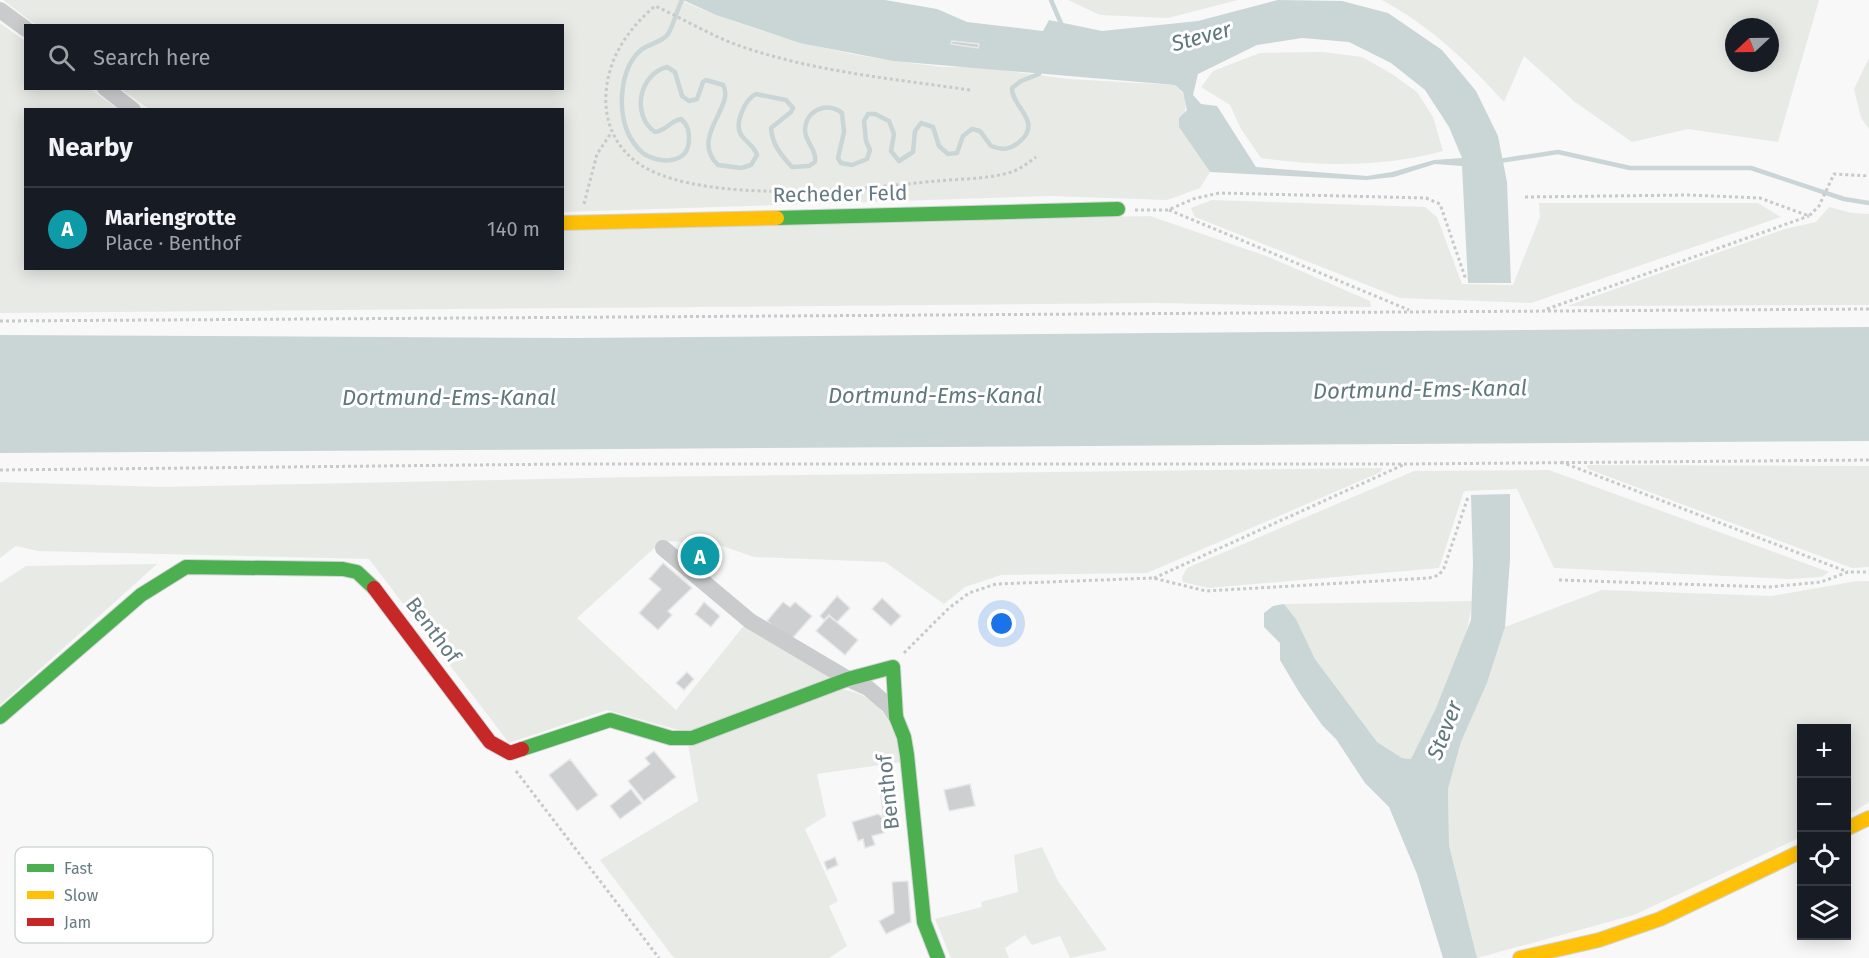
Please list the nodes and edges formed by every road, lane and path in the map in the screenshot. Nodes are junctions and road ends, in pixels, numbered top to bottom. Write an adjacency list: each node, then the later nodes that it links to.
1 (0, 10): 2 (street)
2 (24, 28)
3 (108, 90): 5 (street)
4 (970, 90): 6 (path)
5 (130, 108)
6 (611, 133): 7 (path); 14 (path)
7 (1036, 157)
8 (1869, 176): 12 (path)
9 (1525, 196): 12 (path)
10 (1118, 209): 11 (path); 14 (street, Recheder Feld)
11 (1168, 210): 15 (path); 17 (path)
12 (1809, 216): 18 (path)
13 (564, 223): 14 (street, Recheder Feld)
14 (579, 223)
15 (1466, 280)
16 (1869, 309): 18 (path)
17 (1411, 310): 18 (path); 19 (path)
18 (1542, 311)
19 (0, 321)
20 (1869, 460): 21 (path)
21 (1560, 461): 22 (path); 26 (path)
22 (1406, 464): 23 (path); 28 (path)
23 (0, 470)
24 (1468, 497): 28 (path)
25 (663, 548): 31 (street)
26 (1848, 572): 27 (path); 29 (path)
27 (1869, 572)
28 (1153, 578): 30 (path)
29 (1559, 580)
30 (893, 667): 31 (street); 33 (street, Benthof)
31 (848, 679): 33 (street); 34 (street)
32 (0, 717): 34 (street, Benthof)
33 (896, 717): 39 (street, Benthof)
34 (501, 751): 38 (path)
35 (1869, 818): 36 (street)
36 (1851, 827)
37 (1797, 852): 40 (street)
38 (659, 958)
39 (938, 958)
40 (1520, 958)

